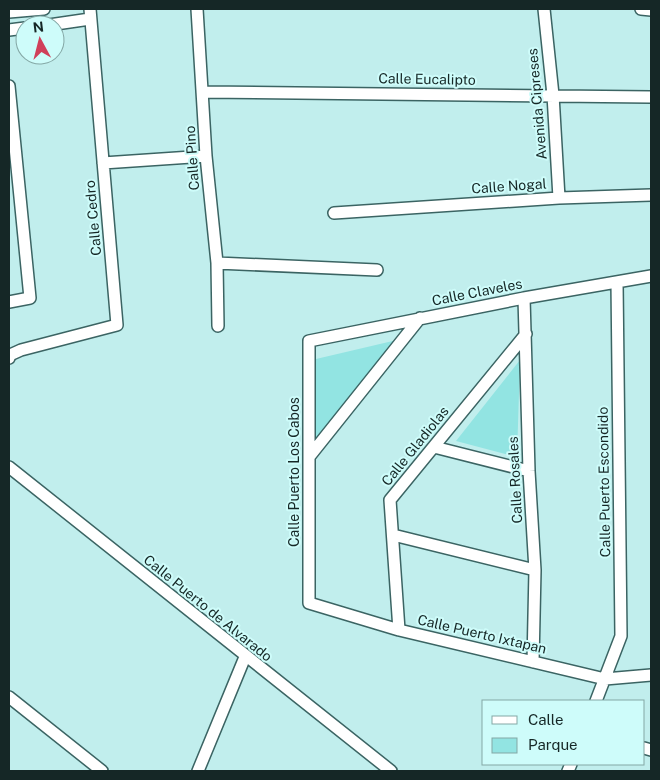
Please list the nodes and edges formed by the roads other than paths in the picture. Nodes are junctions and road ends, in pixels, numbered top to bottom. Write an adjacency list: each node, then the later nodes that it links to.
1 (44, 9): 6 (street)
2 (197, 9): 10 (street, Calle Pino)
3 (544, 9): 11 (street, Avenida Cipreses)
4 (641, 9): 5 (street)
5 (651, 10)
6 (9, 12)
7 (90, 14): 8 (street); 14 (street, Calle Cedro)
8 (65, 21)
9 (9, 86): 23 (street)
10 (202, 92): 11 (street, Calle Eucalipto); 13 (street, Calle Pino)
11 (553, 95): 12 (street, Calle Eucalipto); 16 (street, Avenida Cipreses)
12 (651, 97)
13 (206, 156): 14 (street); 18 (street, Calle Pino)
14 (103, 162): 28 (street, Calle Cedro)
15 (651, 195): 16 (street, Calle Nogal)
16 (559, 198): 17 (street, Calle Nogal)
17 (334, 213)
18 (216, 263): 19 (street); 25 (street, Calle Pino)
19 (377, 270)
20 (651, 276): 21 (street, Calle Claveles)
21 (617, 282): 22 (street, Calle Claveles); 40 (street, Calle Puerto Escondido)
22 (524, 298): 24 (street, Calle Claveles); 26 (street, Calle Rosales)
23 (9, 302)
24 (420, 318): 27 (street, Calle Claveles); 30 (street)
25 (218, 326)
26 (526, 334): 29 (street, Calle Gladiolas); 32 (street, Calle Rosales)
27 (308, 341): 30 (street, Calle Puerto Los Cabos)
28 (9, 358)
29 (434, 447): 32 (street); 33 (street, Calle Gladiolas)
30 (309, 457): 35 (street, Calle Puerto Los Cabos)
31 (9, 467): 37 (street, Calle Puerto de Alvarado)
32 (529, 471): 34 (street, Calle Rosales)
33 (392, 535): 34 (street); 36 (street, Calle Gladiolas)
34 (535, 570): 38 (street, Calle Rosales)
35 (309, 603): 36 (street, Calle Puerto Ixtapan)
36 (399, 630): 38 (street, Calle Puerto Ixtapan)
37 (245, 658): 44 (street); 45 (street, Calle Puerto de Alvarado)
38 (533, 662): 40 (street, Calle Puerto Ixtapan)
39 (651, 675): 40 (street, Calle Puerto Ixtapan)
40 (605, 679): 42 (street, Calle Puerto Escondido)
41 (9, 697): 43 (street)
42 (596, 700)
43 (102, 771)
44 (198, 771)
45 (391, 771)

